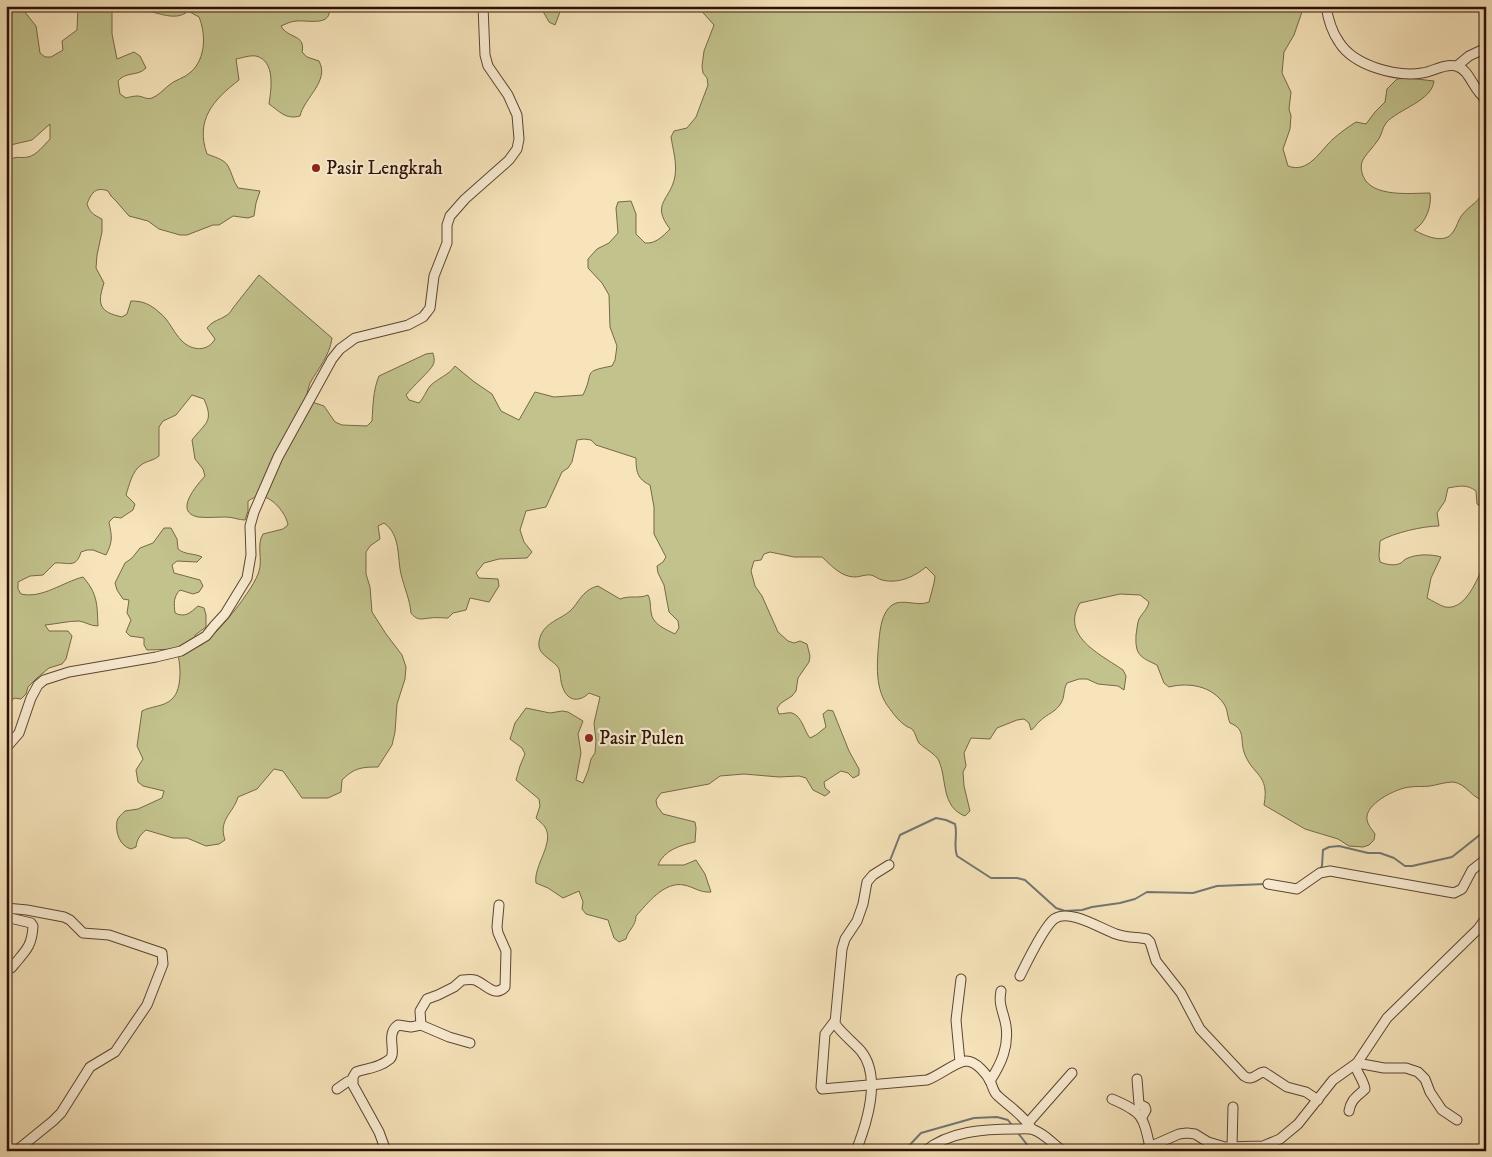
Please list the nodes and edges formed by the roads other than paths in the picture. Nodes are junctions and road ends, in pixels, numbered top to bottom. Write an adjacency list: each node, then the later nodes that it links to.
1 (483, 6): 6 (street)
2 (1326, 6): 4 (street)
3 (1486, 48): 4 (street)
4 (1457, 66): 5 (street)
5 (1486, 99)
6 (6, 748)
7 (1486, 859): 9 (street)
8 (889, 865): 18 (street)
9 (1268, 884)
10 (499, 905): 19 (street)
11 (6, 908): 38 (street)
12 (6, 917): 14 (street)
13 (1486, 918): 22 (street)
14 (6, 966)
15 (1020, 976): 30 (street)
16 (962, 979): 21 (street)
17 (1001, 991): 26 (street)
18 (834, 1022): 27 (street); 27 (street)
19 (421, 1025): 20 (street); 25 (street)
20 (470, 1043)
21 (960, 1062): 26 (street); 27 (street)
22 (1356, 1064): 30 (street); 32 (street); 34 (street)
23 (1072, 1073): 35 (street)
24 (1137, 1079): 33 (street)
25 (352, 1080): 28 (street); 39 (street)
26 (990, 1081): 35 (street)
27 (872, 1085): 40 (street)
28 (337, 1090)
29 (1112, 1099): 33 (street)
30 (1318, 1100): 37 (street)
31 (1233, 1107): 37 (street)
32 (1349, 1111)
33 (1142, 1117): 36 (street)
34 (1457, 1120)
35 (1029, 1127): 41 (street); 42 (street)
36 (1150, 1147): 37 (street); 43 (street)
37 (1232, 1147)
38 (16, 1151)
39 (386, 1151)
40 (856, 1151)
41 (925, 1151)
42 (1063, 1151)
43 (1140, 1151)

